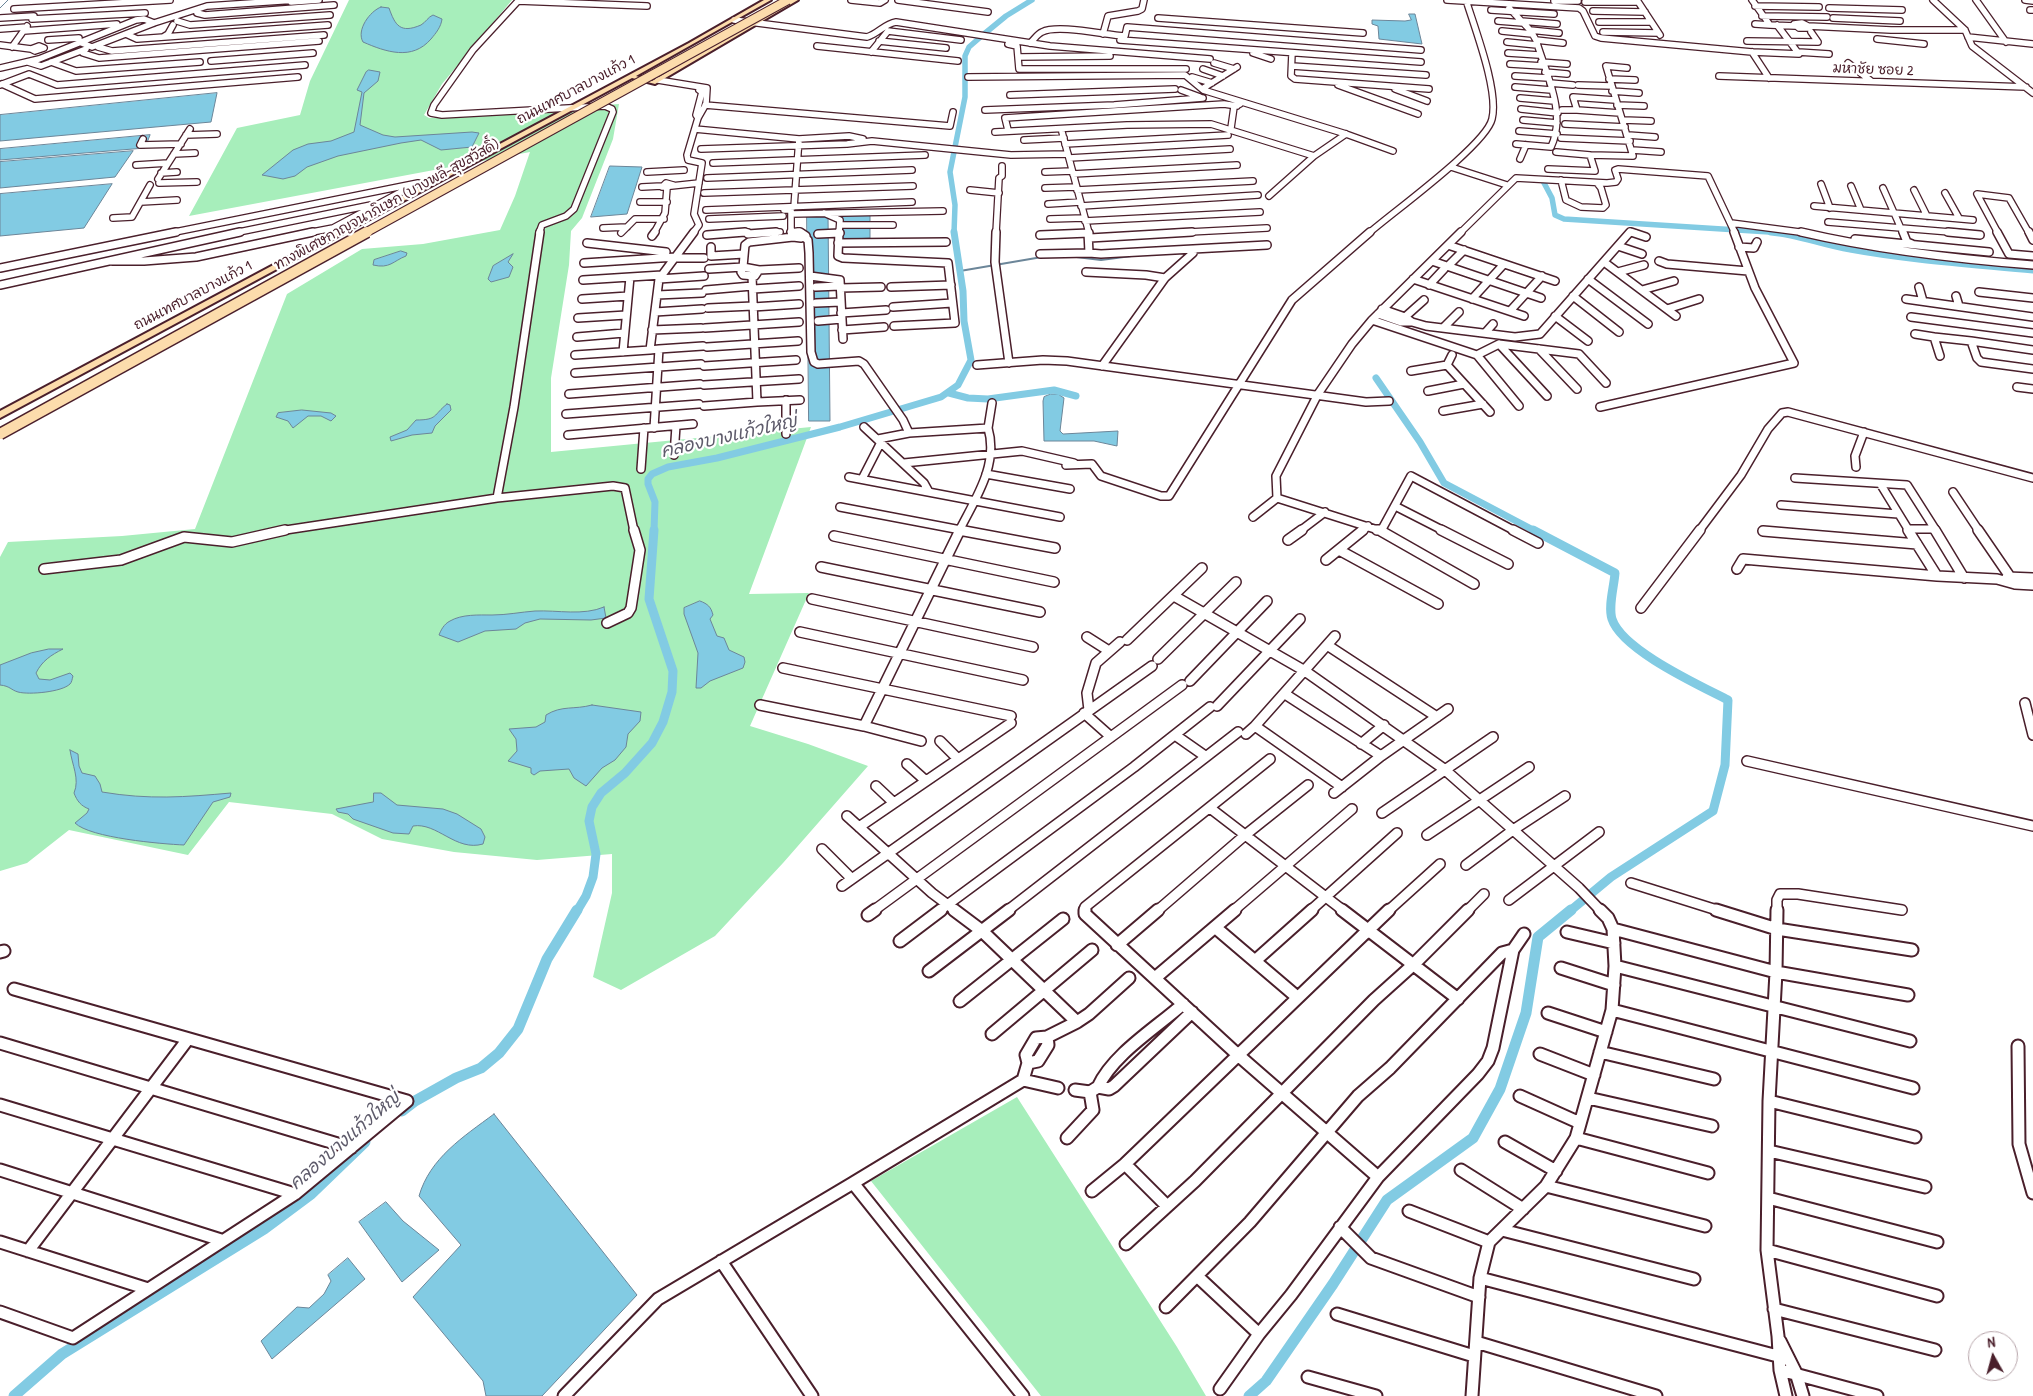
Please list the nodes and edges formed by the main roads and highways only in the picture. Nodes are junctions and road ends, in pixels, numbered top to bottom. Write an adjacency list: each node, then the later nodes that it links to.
1 (768, 0): 5 (main road, ถนนเทศบาลบางแก้ว 1)
2 (776, 0): 7 (highway, ทางพิเศษกาญจนาภิเษก (บางพลี-สุขสวัสดิ์))
3 (788, 0): 8 (highway, ทางพิเศษกาญจนาภิเษก (บางพลี-สุขสวัสดิ์), bridge)
4 (795, 0): 5 (main road)
5 (630, 76): 6 (main road, ถนนเทศบาลบางแก้ว 1)
6 (0, 416)
7 (0, 424)
8 (0, 434)

